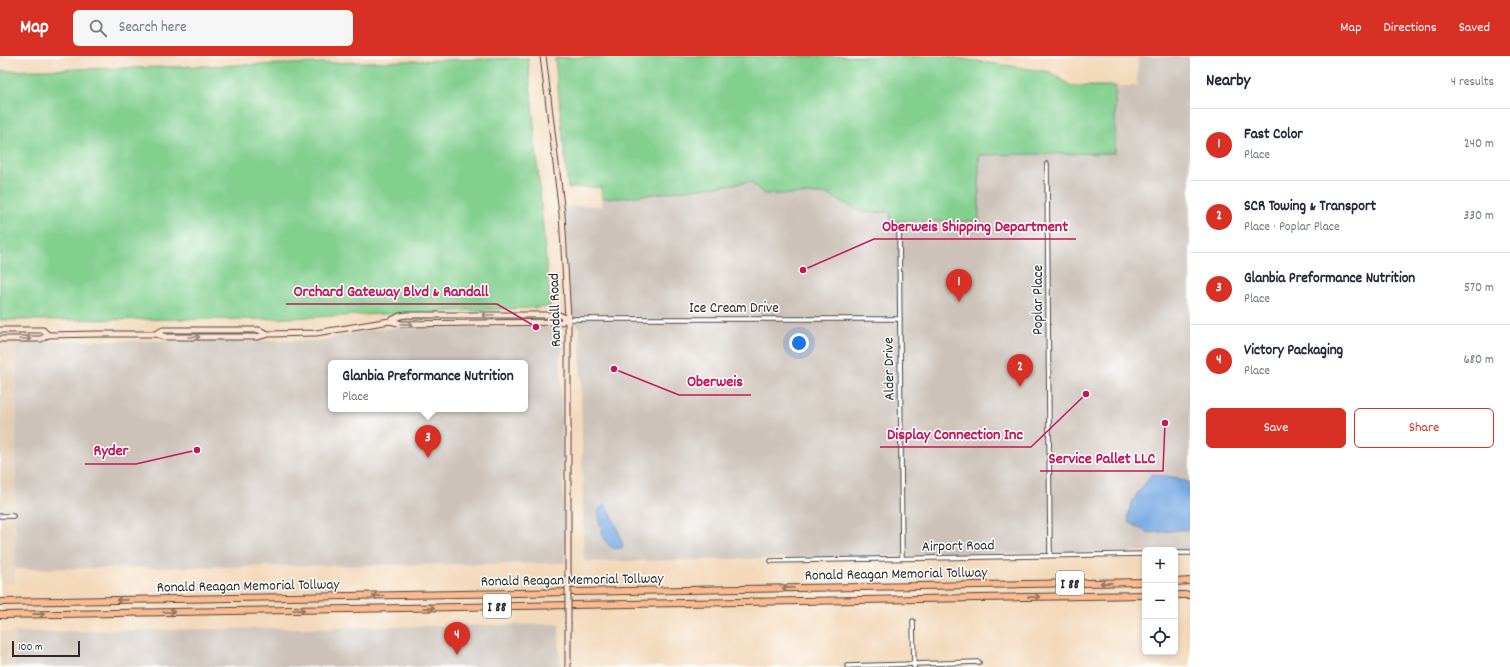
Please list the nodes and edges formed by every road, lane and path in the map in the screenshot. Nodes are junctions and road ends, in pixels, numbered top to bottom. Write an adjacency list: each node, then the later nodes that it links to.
1 (543, 56): 4 (street, Randall Road)
2 (1047, 164): 15 (street, Poplar Place)
3 (898, 228): 5 (street, Alder Drive)
4 (568, 319): 5 (street, Ice Cream Drive); 6 (street, one-way to 4); 6 (street, one-way to 6); 30 (street, Randall Road, bridge)
5 (900, 319): 16 (street, Alder Drive)
6 (390, 321): 8 (street)
7 (0, 330): 8 (street)
8 (48, 334): 9 (street, one-way to 8)
9 (0, 339)
10 (0, 516): 11 (street)
11 (13, 516)
12 (1190, 552): 13 (street)
13 (1178, 553)
14 (1142, 554): 15 (street, Airport Road)
15 (1050, 556): 16 (street, Airport Road)
16 (902, 558): 17 (street, Airport Road)
17 (771, 561)
18 (1190, 581): 20 (highway)
19 (1142, 582): 24 (highway, Ronald Reagan Memorial Tollway / I 88, one-way to 24)
20 (1178, 582)
21 (1142, 595): 25 (highway, Ronald Reagan Memorial Tollway / I 88, one-way to 21)
22 (1178, 595): 23 (highway)
23 (1190, 595)
24 (0, 602)
25 (0, 615)
26 (913, 621): 29 (street)
27 (979, 662): 29 (street)
28 (847, 666): 29 (street)
29 (914, 666)
30 (568, 667)

